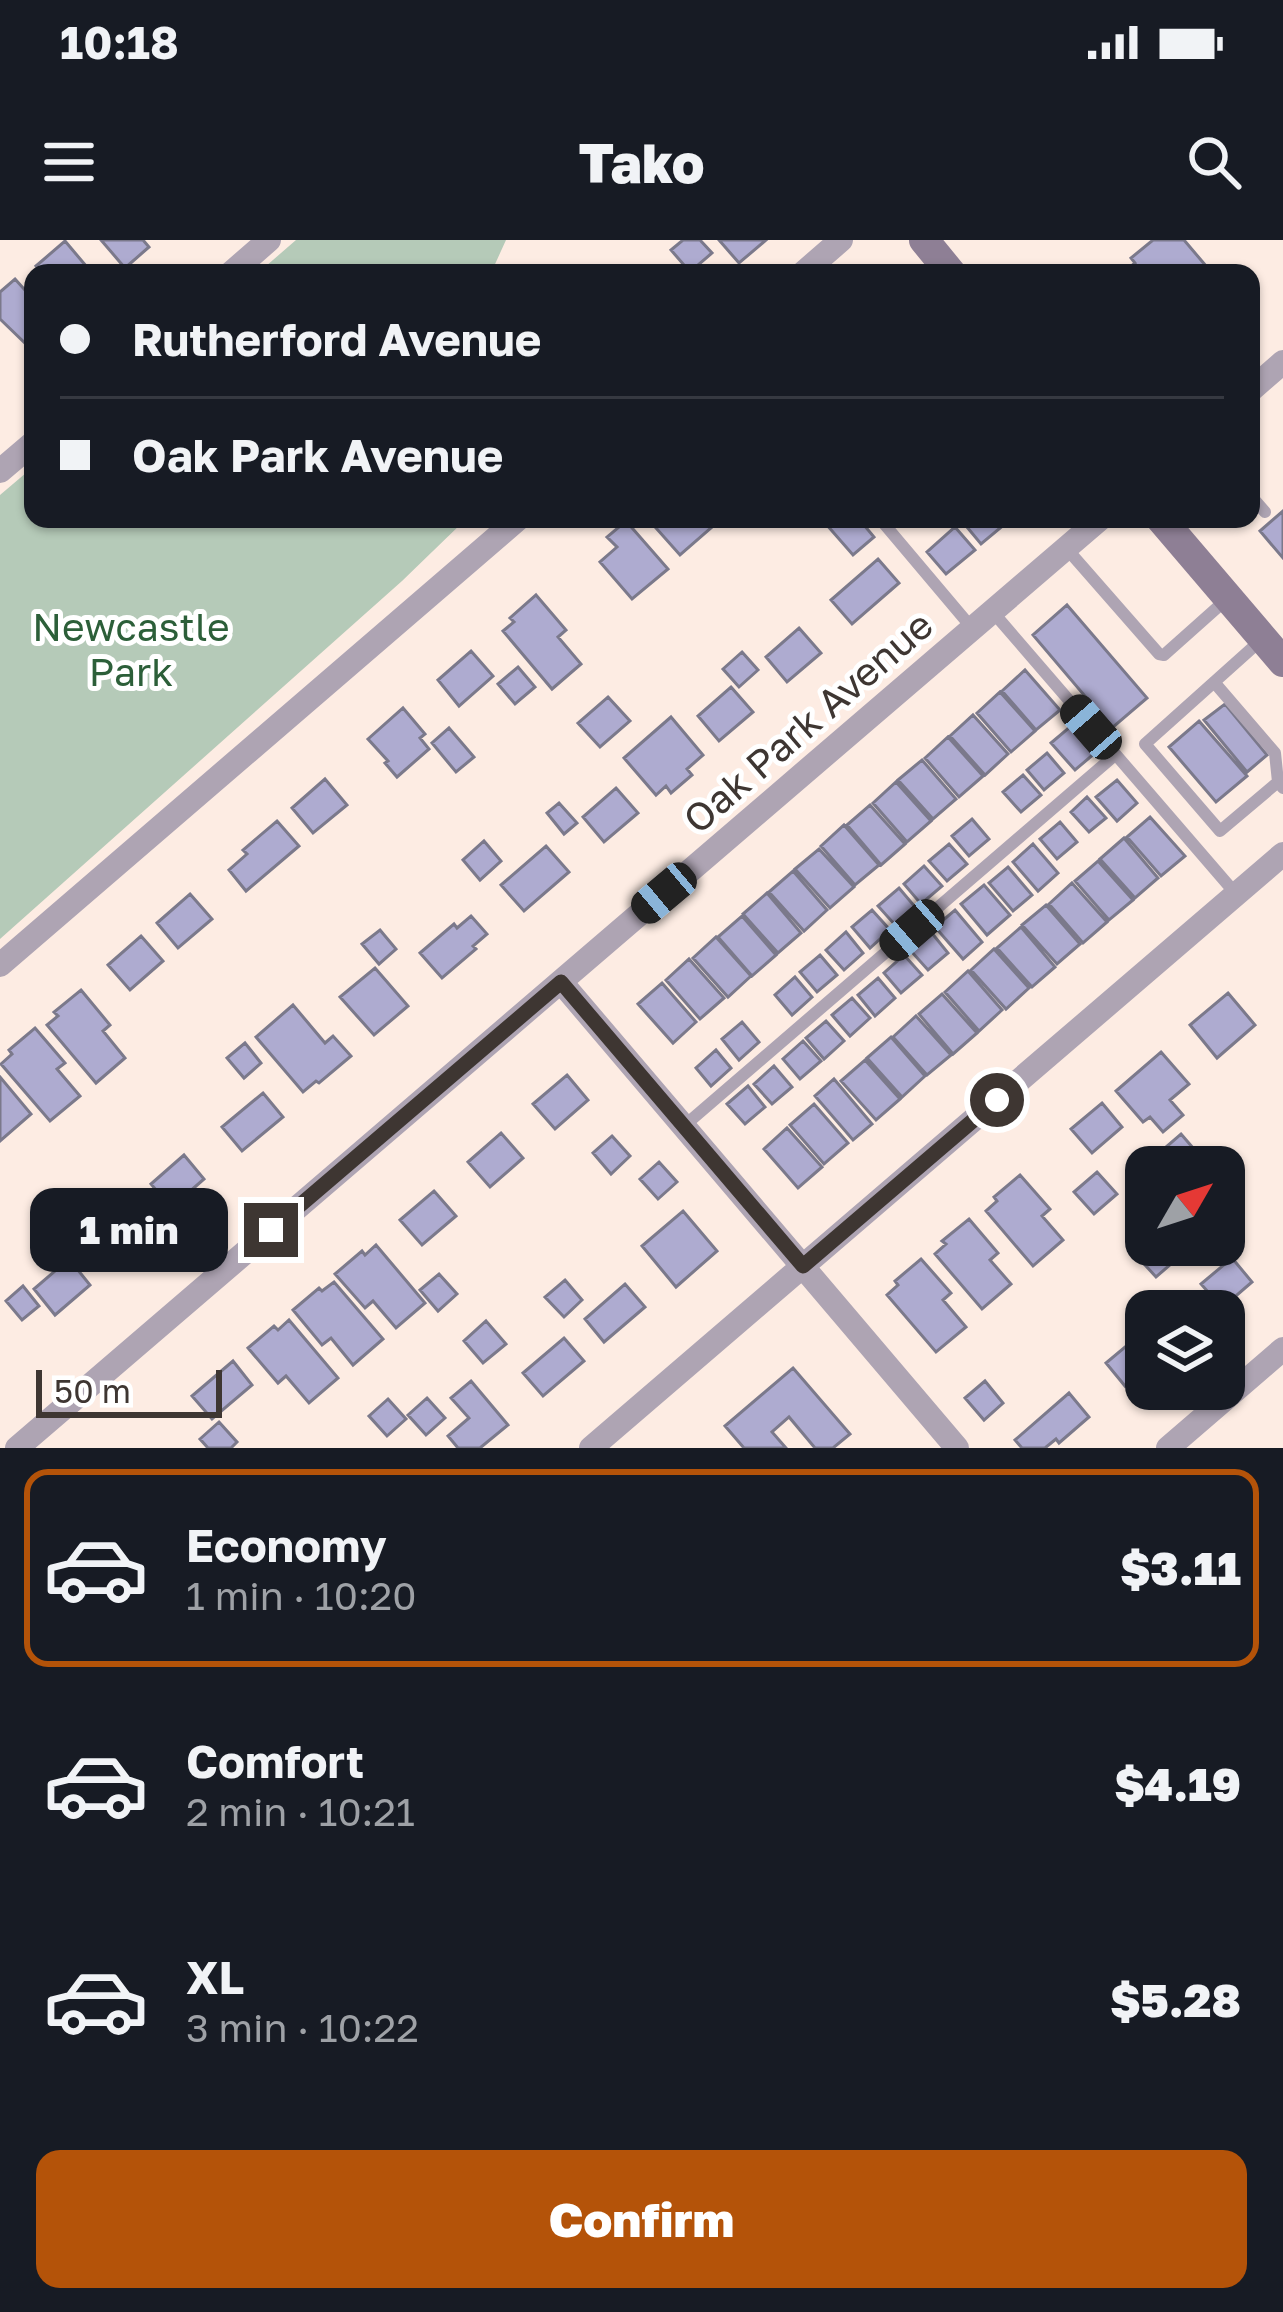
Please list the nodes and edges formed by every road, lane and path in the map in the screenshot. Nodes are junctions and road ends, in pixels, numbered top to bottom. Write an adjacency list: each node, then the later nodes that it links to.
1 (269, 240): 4 (street)
2 (841, 240): 5 (street)
3 (923, 240): 6 (main road)
4 (241, 264)
5 (813, 264)
6 (944, 264)
7 (1283, 362): 8 (street)
8 (1260, 382)
9 (24, 451): 10 (street)
10 (0, 471)
11 (1260, 506): 12 (lane)
12 (1265, 512)
13 (508, 528): 27 (street)
14 (888, 528): 20 (lane)
15 (1089, 528): 17 (street, Oak Park Avenue)
16 (1169, 528): 18 (main road)
17 (1066, 548): 18 (lane); 19 (street, Oak Park Avenue)
18 (1228, 598): 21 (main road)
19 (992, 611): 20 (street, Oak Park Avenue); 23 (lane)
20 (972, 628): 28 (street, Oak Park Avenue)
21 (1273, 651): 22 (lane)
22 (1214, 682): 24 (lane); 24 (lane)
23 (1115, 755): 26 (lane); 29 (lane)
24 (1280, 785)
25 (1283, 854): 26 (street)
26 (1236, 894): 30 (street)
27 (0, 965)
28 (561, 982): 29 (street); 32 (street, Oak Park Avenue)
29 (684, 1126): 30 (street)
30 (803, 1266): 33 (street); 34 (street)
31 (1283, 1349): 35 (street)
32 (17, 1448)
33 (591, 1448)
34 (957, 1448)
35 (1168, 1448)

